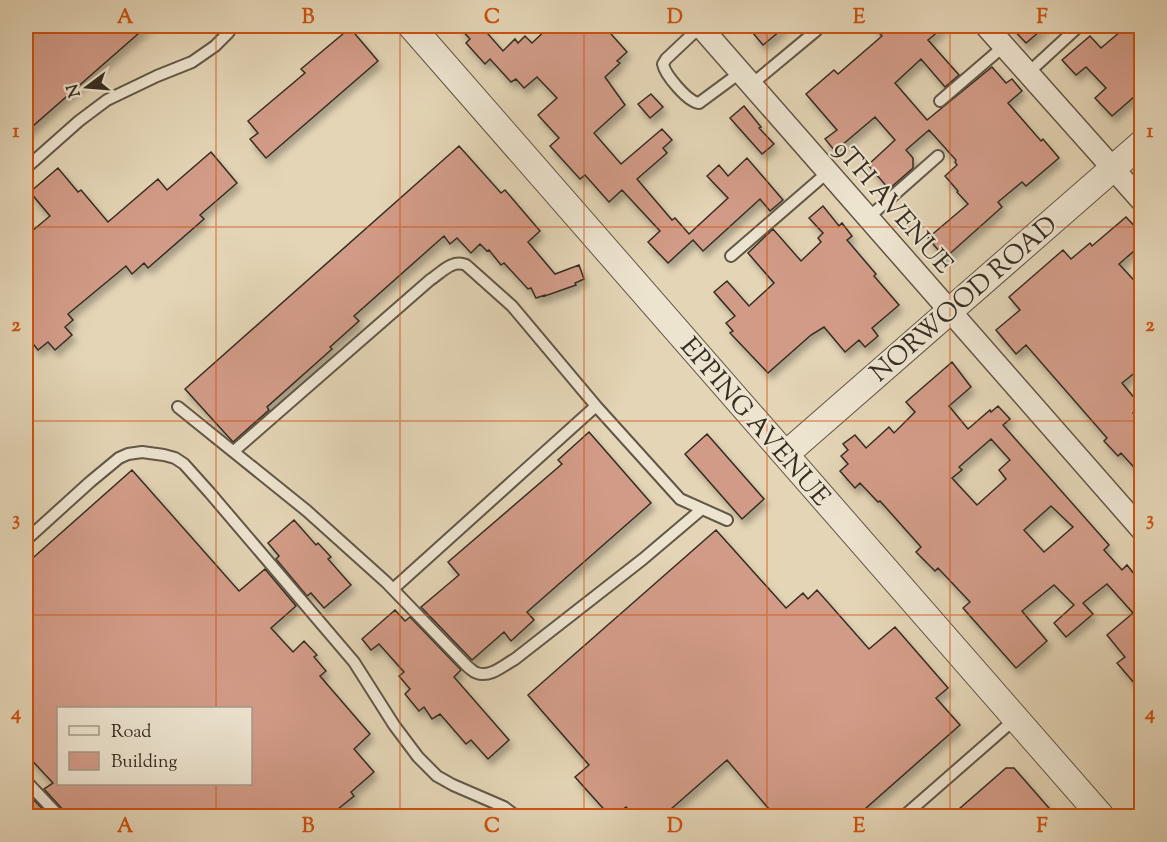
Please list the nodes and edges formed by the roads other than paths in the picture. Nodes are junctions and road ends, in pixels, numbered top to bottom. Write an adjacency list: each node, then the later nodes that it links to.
1 (233, 26): 13 (lane)
2 (411, 26): 23 (street, EPPING AVENUE)
3 (700, 26): 9 (street, 9TH AVENUE); 9 (lane)
4 (986, 26): 7 (street)
5 (1079, 26): 8 (lane)
6 (817, 30): 9 (lane)
7 (1004, 46): 8 (street); 10 (lane)
8 (1028, 73): 14 (street)
9 (747, 78): 15 (street, 9TH AVENUE)
10 (940, 101)
11 (1142, 143): 14 (street, NORWOOD ROAD)
12 (938, 156): 17 (lane)
13 (26, 168)
14 (1113, 168): 16 (street); 19 (street, NORWOOD ROAD)
15 (828, 171): 17 (street, 9TH AVENUE); 18 (lane)
16 (1142, 201)
17 (869, 217): 19 (street, 9TH AVENUE)
18 (731, 256)
19 (950, 310): 23 (street, NORWOOD ROAD); 26 (street, 9TH AVENUE)
20 (596, 406): 22 (lane); 24 (lane); 28 (lane)
21 (178, 407): 22 (lane)
22 (234, 452): 28 (lane)
23 (786, 454): 29 (street, EPPING AVENUE)
24 (702, 509): 25 (lane); 28 (lane)
25 (727, 520)
26 (1142, 530)
27 (26, 540): 32 (lane)
28 (393, 589)
29 (1015, 719): 33 (lane); 34 (street, EPPING AVENUE)
30 (26, 780): 31 (lane)
31 (58, 816)
32 (516, 816)
33 (904, 816)
34 (1101, 816)

